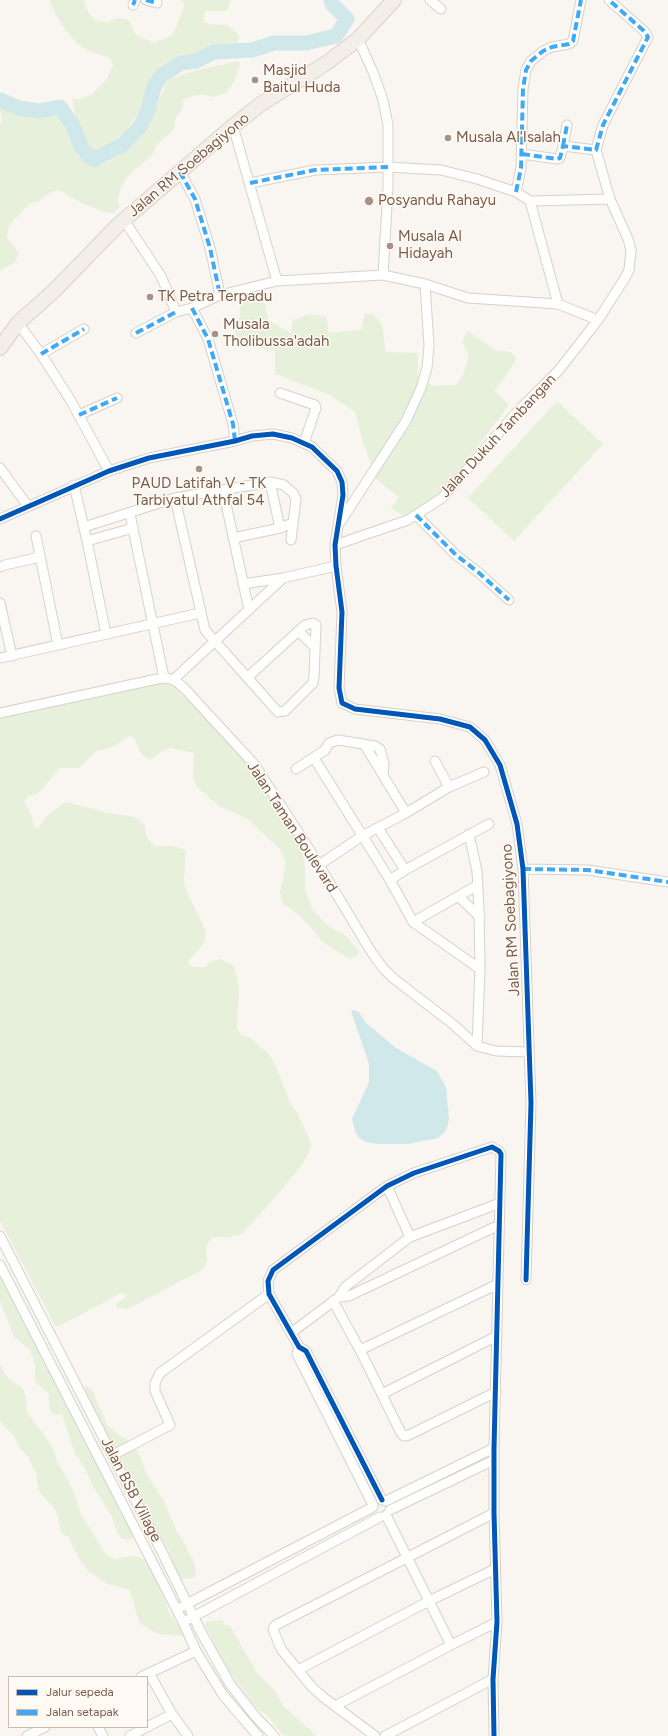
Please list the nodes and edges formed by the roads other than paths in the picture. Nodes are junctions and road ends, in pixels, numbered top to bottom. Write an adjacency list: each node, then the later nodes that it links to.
1 (146, 0): 6 (street)
2 (394, 0): 8 (main road, Jalan RM Soebagiyono)
3 (430, 0): 7 (street)
4 (581, 0): 13 (street)
5 (609, 0): 12 (street)
6 (158, 3)
7 (441, 9)
8 (358, 39): 10 (main road, Jalan RM Soebagiyono); 14 (street)
9 (567, 125): 11 (street)
10 (233, 126): 15 (main road, Jalan RM Soebagiyono); 16 (street)
11 (563, 146): 12 (street); 13 (street)
12 (596, 150): 18 (street, Jalan Dukuh Tambangan)
13 (522, 154): 17 (street)
14 (388, 167): 16 (street); 17 (street); 21 (street)
15 (180, 172): 20 (main road, Jalan RM Soebagiyono); 24 (street)
16 (250, 183): 22 (street)
17 (516, 192): 19 (street)
18 (610, 199): 19 (street); 28 (street, Jalan Dukuh Tambangan)
19 (530, 201): 25 (street)
20 (124, 220): 27 (street); 29 (main road, Jalan RM Soebagiyono)
21 (383, 275): 22 (street); 23 (street)
22 (277, 281): 24 (street)
23 (425, 284): 25 (street); 51 (street)
24 (220, 295): 26 (street)
25 (558, 304): 28 (street)
26 (192, 308): 27 (street); 37 (street)
27 (176, 312): 31 (street)
28 (598, 320): 47 (street, Jalan Dukuh Tambangan)
29 (18, 323): 32 (main road, Jalan RM Soebagiyono); 33 (street)
30 (84, 329): 33 (street)
31 (136, 333)
32 (0, 348)
33 (42, 354): 36 (street)
34 (280, 393): 38 (street)
35 (117, 398): 36 (street)
36 (79, 415): 40 (street)
37 (235, 441): 38 (street, Jalan RM Soebagiyono); 40 (street, Jalan RM Soebagiyono)
38 (304, 444): 51 (street, Jalan RM Soebagiyono)
39 (0, 468): 45 (street)
40 (109, 471): 42 (street, Jalan RM Soebagiyono)
41 (270, 482): 43 (street); 49 (street); 53 (street)
42 (74, 485): 45 (street, Jalan RM Soebagiyono); 50 (street)
43 (223, 490): 44 (street); 55 (street)
44 (175, 498): 46 (street); 67 (street)
45 (28, 506): 48 (street, Jalan RM Soebagiyono)
46 (130, 514): 50 (street); 52 (street)
47 (416, 515): 58 (street, Jalan Dukuh Tambangan); 64 (street)
48 (0, 519)
49 (294, 523): 53 (street); 56 (street)
50 (84, 527): 57 (street)
51 (338, 527): 58 (street, Jalan RM Soebagiyono)
52 (133, 528): 57 (street); 68 (street)
53 (280, 528): 55 (street)
54 (36, 536): 59 (street)
55 (233, 538): 63 (street)
56 (291, 540)
57 (87, 541): 70 (street)
58 (335, 545): 60 (street, Jalan RM Soebagiyono)
59 (40, 557): 61 (street); 73 (street)
60 (336, 566): 62 (street); 91 (street, Jalan RM Soebagiyono)
61 (0, 567)
62 (283, 578): 63 (street); 66 (street)
63 (243, 584): 66 (street)
64 (509, 600)
65 (0, 603): 72 (street)
66 (249, 610): 71 (street)
67 (200, 612): 68 (street); 71 (street)
68 (153, 624): 70 (street); 78 (street)
69 (298, 631): 74 (street); 74 (street); 77 (street)
70 (106, 634): 73 (street)
71 (215, 642): 77 (street); 78 (street)
72 (4, 645): 75 (street)
73 (58, 645): 75 (street)
74 (316, 647): 77 (street)
75 (12, 656): 76 (street)
76 (0, 658)
77 (248, 677)
78 (168, 679): 79 (street); 90 (street, Jalan Taman Boulevard)
79 (0, 712)
80 (314, 758): 82 (street); 85 (street); 89 (street)
81 (435, 761): 84 (street)
82 (296, 769)
83 (484, 772): 84 (street)
84 (449, 787): 85 (street)
85 (406, 813): 87 (street)
86 (489, 824): 88 (street)
87 (378, 828): 89 (street); 92 (street)
88 (469, 834): 92 (street); 95 (street)
89 (362, 836): 90 (street); 93 (street)
90 (320, 865): 100 (street, Jalan Taman Boulevard)
91 (523, 869): 94 (street); 101 (street, Jalan RM Soebagiyono)
92 (405, 870): 93 (street)
93 (390, 880): 98 (street)
94 (668, 882)
95 (478, 885): 96 (street); 97 (street)
96 (459, 897): 97 (street); 98 (street)
97 (480, 917): 99 (street)
98 (413, 922): 99 (street)
99 (480, 968): 100 (street)
100 (477, 1046): 101 (street, Jalan Taman Boulevard)
101 (529, 1052): 108 (street, Jalan RM Soebagiyono)
102 (387, 1186): 103 (street); 106 (street); 110 (street)
103 (500, 1203): 104 (street); 106 (street)
104 (499, 1225): 109 (street); 111 (street)
105 (0, 1236): 119 (street, Jalan BSB Village)
106 (410, 1237): 111 (street)
107 (0, 1266): 131 (street)
108 (526, 1280)
109 (498, 1284): 113 (street); 115 (street)
110 (269, 1294): 112 (street); 119 (street)
111 (336, 1299): 112 (street); 115 (street)
112 (291, 1333): 114 (street)
113 (497, 1336): 116 (street); 117 (street)
114 (299, 1347): 121 (street); 122 (street)
115 (360, 1350): 117 (street)
116 (496, 1392): 117 (street); 118 (street)
117 (382, 1394)
118 (494, 1448): 120 (street); 121 (street)
119 (113, 1455): 129 (street, Jalan BSB Village)
120 (494, 1460): 123 (street); 124 (street)
121 (384, 1500): 122 (street); 124 (street)
122 (373, 1506): 124 (street); 127 (street)
123 (494, 1513): 125 (street); 126 (street)
124 (385, 1514): 125 (street); 130 (street)
125 (406, 1558): 128 (street); 137 (street)
126 (495, 1569): 128 (street); 134 (street)
127 (206, 1593): 129 (street); 130 (street)
128 (429, 1601): 135 (street); 137 (street)
129 (187, 1603): 131 (street); 132 (street, Jalan BSB Village)
130 (213, 1606): 132 (street)
131 (176, 1609): 133 (street)
132 (193, 1616): 133 (street); 151 (street, Jalan BSB Village)
133 (183, 1622): 136 (street)
134 (497, 1622): 135 (street); 140 (street)
135 (450, 1645): 141 (street)
136 (196, 1651): 138 (street); 150 (street)
137 (298, 1670): 141 (street)
138 (145, 1675)
139 (148, 1679): 142 (street)
140 (493, 1679): 146 (street); 153 (street)
141 (335, 1706): 152 (street)
142 (172, 1714): 143 (street); 149 (street)
143 (148, 1727)
144 (145, 1728): 148 (street)
145 (43, 1731): 147 (street)
146 (492, 1735)
147 (27, 1736)
148 (130, 1736)
149 (188, 1736)
150 (258, 1736)
151 (274, 1736)
152 (375, 1736)
153 (386, 1736)

